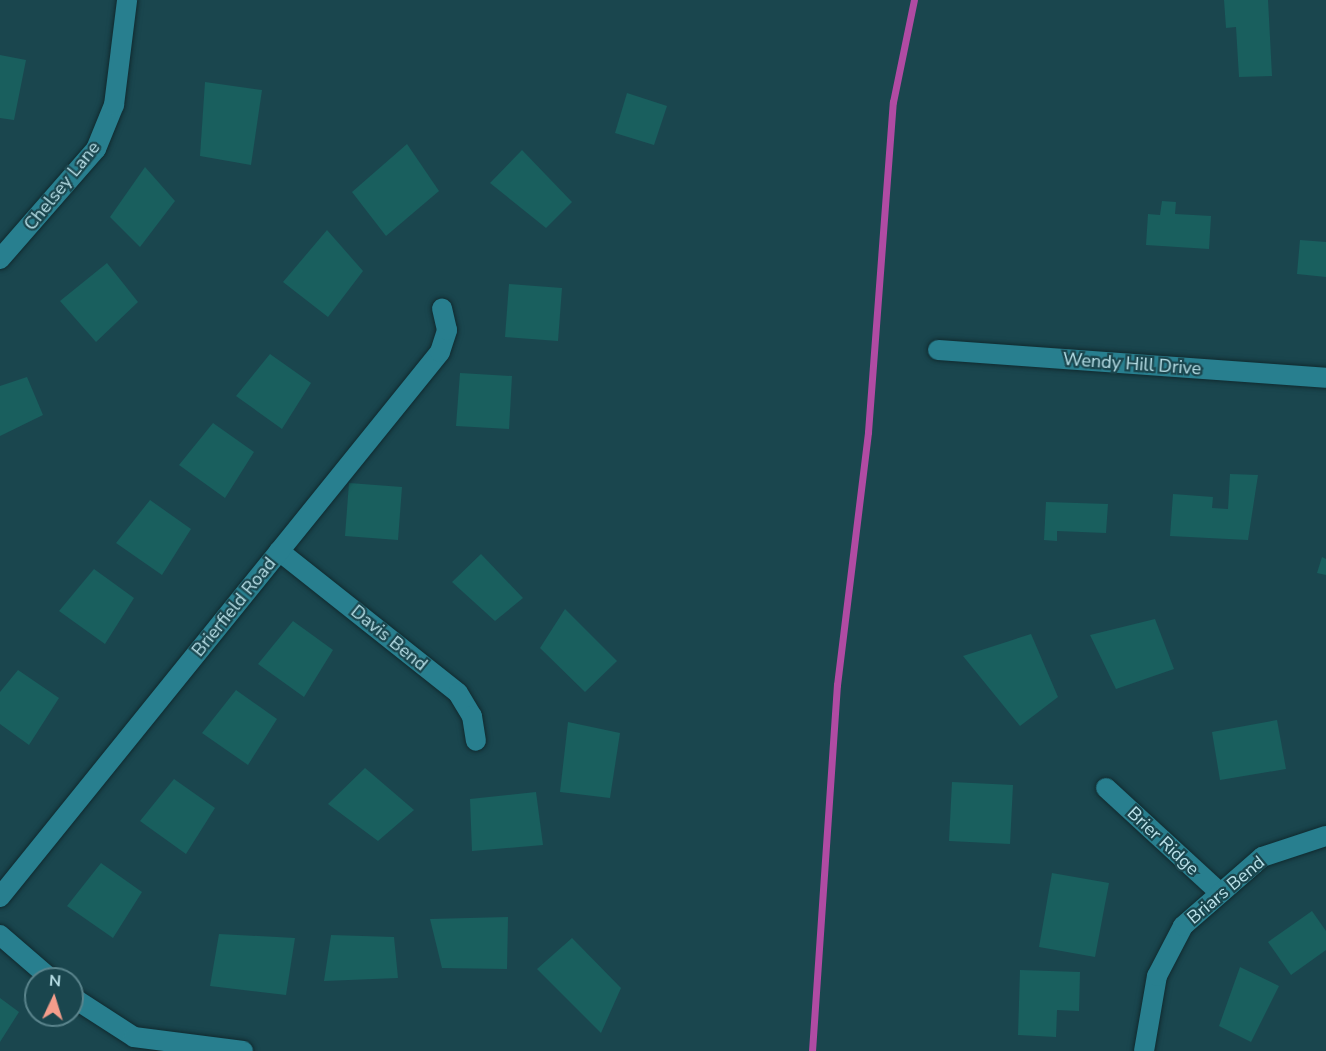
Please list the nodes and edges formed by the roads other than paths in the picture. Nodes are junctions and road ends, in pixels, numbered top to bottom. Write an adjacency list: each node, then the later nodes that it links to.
1 (127, 0): 2 (street, Chelsey Lane)
2 (0, 259)
3 (442, 309): 6 (street, Brierfield Road)
4 (938, 350): 5 (street, Wendy Hill Drive)
5 (1326, 378)
6 (279, 551): 7 (street, Davis Bend); 11 (street, Brierfield Road)
7 (476, 741)
8 (1106, 788): 10 (street, Brier Ridge)
9 (1326, 836): 10 (street, Briars Bend)
10 (1220, 893): 16 (street, Briars Bend)
11 (0, 897)
12 (0, 935): 13 (street)
13 (37, 967)
14 (84, 1005): 15 (street)
15 (243, 1051)
16 (1144, 1051)

